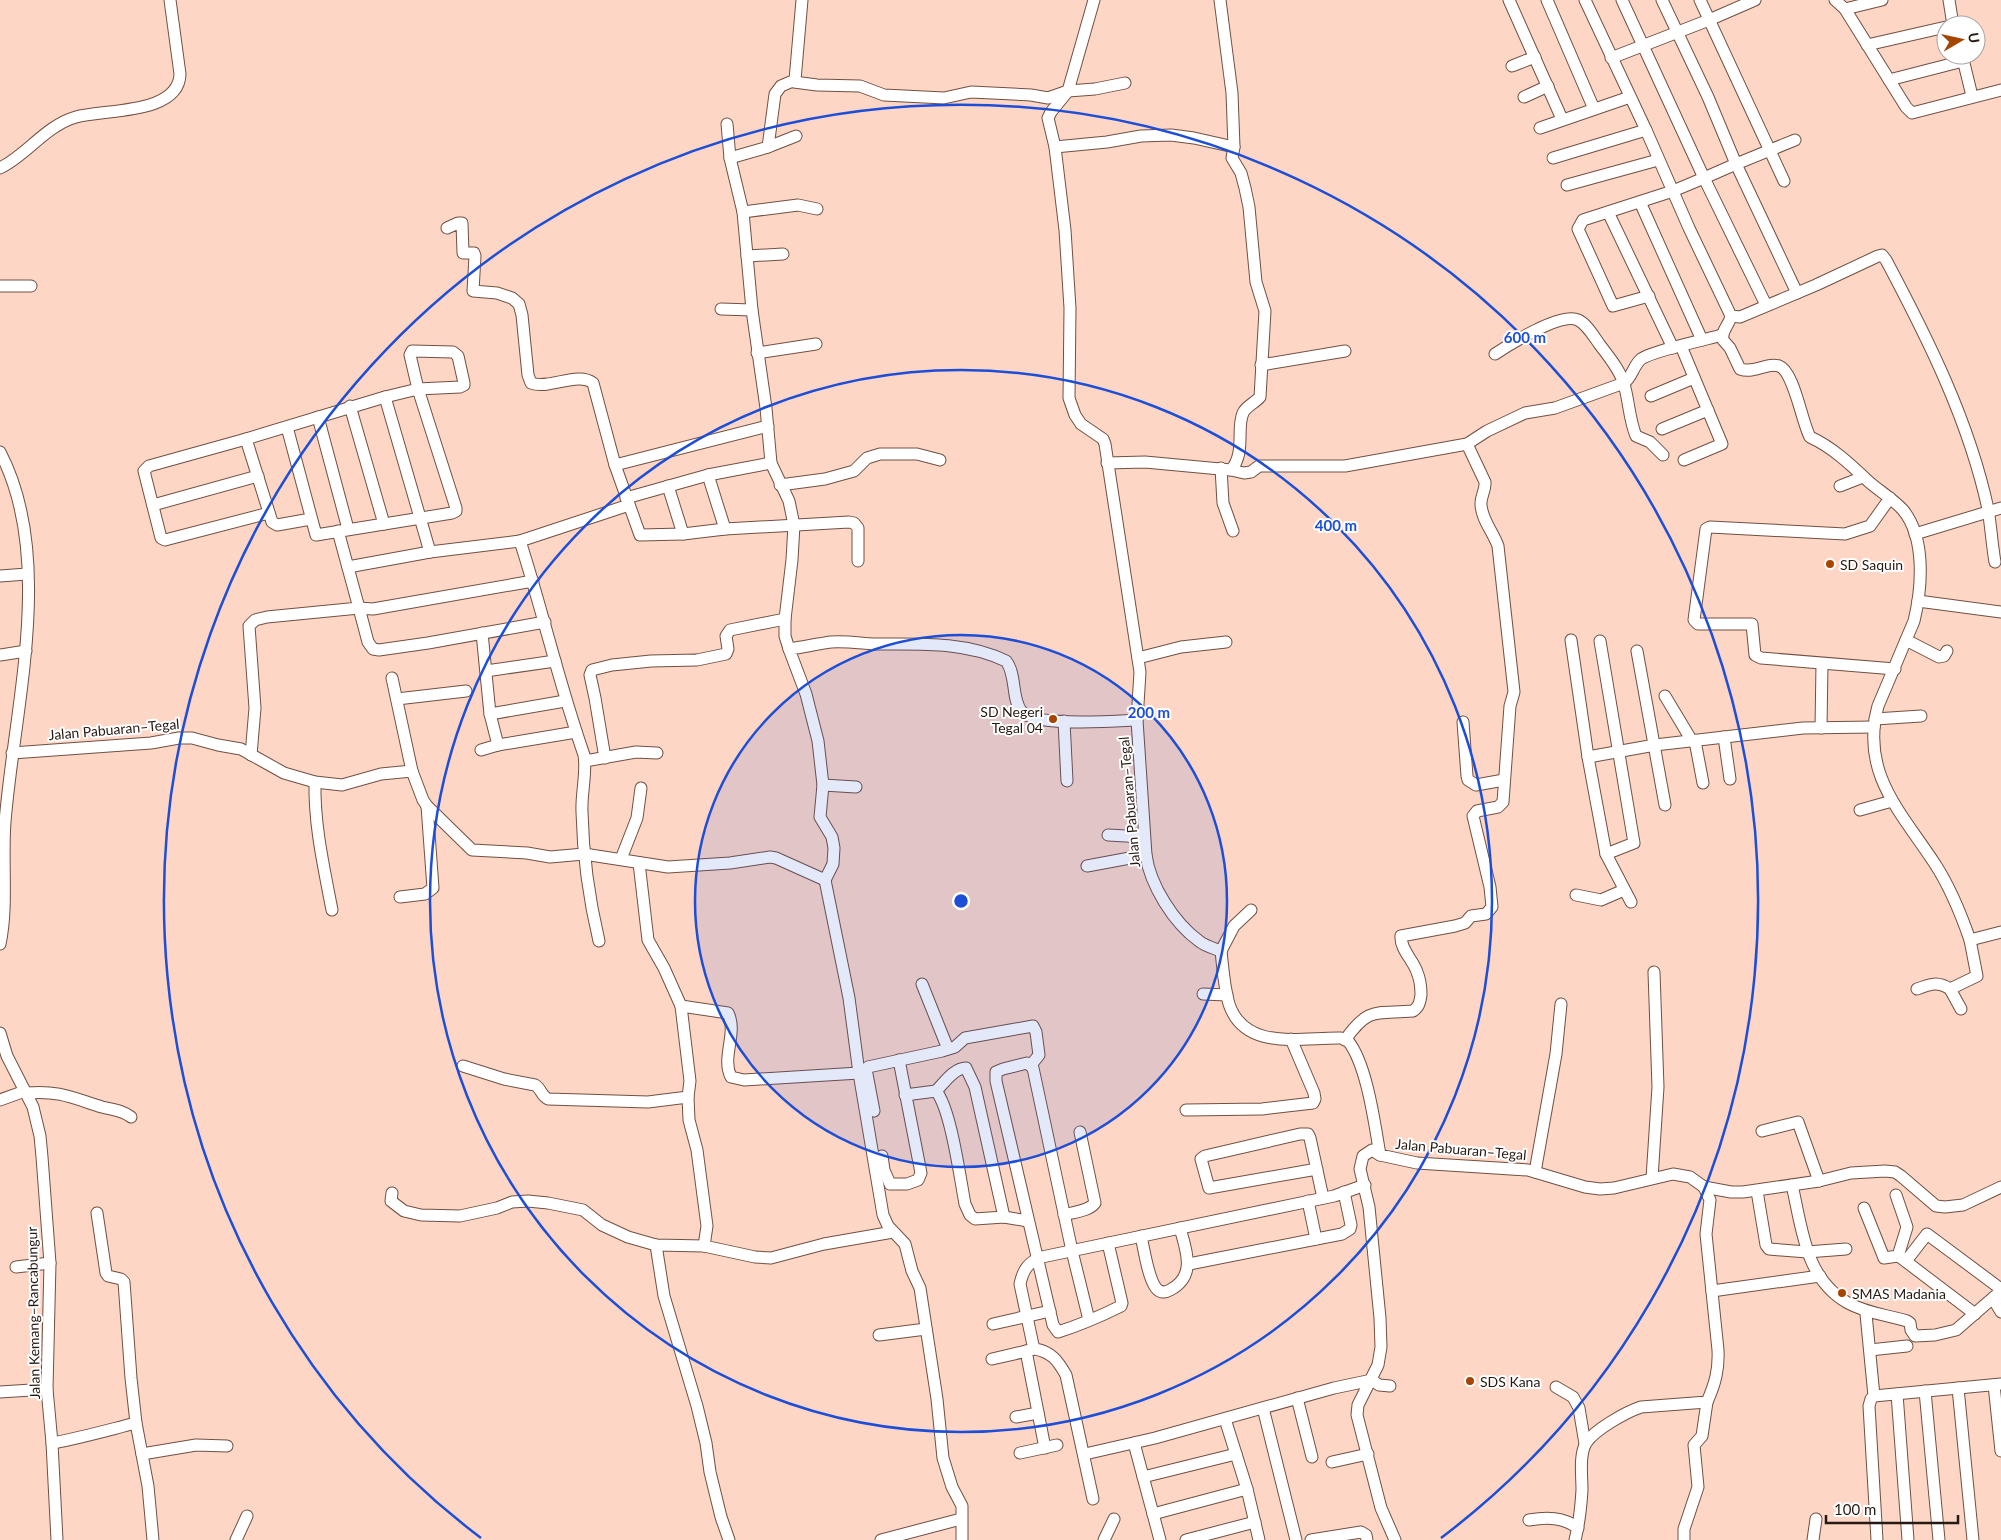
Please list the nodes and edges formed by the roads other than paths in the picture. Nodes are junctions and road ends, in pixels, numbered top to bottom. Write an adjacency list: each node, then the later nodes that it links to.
1 (170, 0): 51 (street)
2 (802, 0): 28 (street)
3 (1094, 0): 32 (street)
4 (1220, 0): 45 (street)
5 (1510, 0): 22 (street)
6 (1547, 0): 36 (street)
7 (1586, 0): 23 (street)
8 (1622, 0): 21 (street)
9 (1662, 0): 19 (street)
10 (1700, 0): 17 (street)
11 (1755, 0): 17 (street)
12 (1835, 0): 15 (street)
13 (1882, 0): 15 (street)
14 (1949, 0): 16 (street)
15 (1845, 9): 20 (street)
16 (1952, 15)
17 (1709, 20): 19 (street); 46 (street)
18 (1936, 29): 20 (street)
19 (1676, 33): 21 (street); 50 (street)
20 (1867, 45): 27 (street)
21 (1643, 46): 23 (street); 52 (street)
22 (1535, 57): 26 (street); 30 (street)
23 (1611, 58): 35 (street)
24 (1939, 65): 27 (street)
25 (1964, 65): 33 (street)
26 (1512, 66)
27 (1889, 80): 33 (street)
28 (794, 82): 32 (street); 43 (street)
29 (1125, 83): 32 (street)
30 (1548, 86): 34 (street); 37 (street)
31 (2001, 90): 33 (street)
32 (1068, 91): 44 (street)
33 (1972, 96)
34 (1524, 97)
35 (1630, 97): 36 (street); 40 (street)
36 (1594, 109): 37 (street)
37 (1562, 119): 39 (street)
38 (727, 124): 47 (street)
39 (1540, 128)
40 (1646, 130): 48 (street); 49 (street)
41 (796, 136): 43 (street)
42 (1795, 140): 46 (street)
43 (768, 146): 47 (street)
44 (1055, 147): 45 (street); 97 (street)
45 (1234, 147): 78 (street)
46 (1768, 151): 50 (street); 53 (street)
47 (730, 158): 58 (street)
48 (1553, 158)
49 (1658, 160): 54 (street); 55 (street)
50 (1736, 164): 52 (street); 65 (street)
51 (0, 168)
52 (1704, 178): 55 (street); 67 (street)
53 (1784, 181)
54 (1567, 185)
55 (1673, 191): 56 (street); 70 (street)
56 (1640, 202): 59 (street); 72 (street)
57 (817, 209): 58 (street)
58 (743, 212): 62 (street)
59 (1608, 212): 66 (street); 66 (street)
60 (447, 228): 98 (street)
61 (783, 254): 62 (street)
62 (747, 256): 69 (street)
63 (0, 286): 64 (street)
64 (31, 286)
65 (1797, 293): 67 (street); 110 (street)
66 (1648, 296): 74 (street)
67 (1766, 305): 70 (street)
68 (721, 309): 69 (street)
69 (752, 310): 76 (street)
70 (1732, 316): 71 (street)
71 (1722, 335): 72 (street); 102 (street)
72 (1702, 340): 74 (street)
73 (816, 344): 76 (street)
74 (1677, 347): 79 (street); 80 (street)
75 (1345, 351): 78 (street)
76 (757, 353): 87 (street)
77 (1495, 354): 80 (street)
78 (1261, 365): 99 (street)
79 (1694, 378): 82 (street); 85 (street)
80 (1624, 383): 91 (street); 93 (street)
81 (418, 389): 81 (street); 83 (street); 112 (street)
82 (1651, 396)
83 (386, 397): 84 (street); 112 (street)
84 (350, 406): 86 (street); 114 (street)
85 (1708, 410): 89 (street); 95 (street)
86 (318, 417): 88 (street); 117 (street)
87 (768, 426): 96 (street); 98 (street)
88 (287, 427): 90 (street); 113 (street)
89 (1662, 429)
90 (246, 440): 101 (street); 108 (street)
91 (1467, 444): 99 (street); 176 (street)
92 (0, 452): 126 (street)
93 (1663, 455)
94 (940, 460): 103 (street)
95 (1684, 460)
96 (771, 462): 100 (street); 103 (street)
97 (1107, 463): 99 (street); 144 (street)
98 (615, 465): 107 (street)
99 (1226, 469): 118 (street)
100 (708, 475): 104 (street); 116 (street)
101 (258, 476): 108 (street); 111 (street)
102 (1863, 477): 105 (street); 106 (street)
103 (780, 485): 115 (street)
104 (668, 486): 107 (street); 119 (street)
105 (1840, 486)
106 (1890, 498): 120 (street); 146 (street)
107 (627, 502): 119 (street); 121 (street)
108 (154, 505): 111 (street)
109 (2001, 508): 110 (street)
110 (1988, 511): 120 (street); 124 (street)
111 (269, 513): 113 (street)
112 (422, 518): 114 (street); 122 (street)
113 (311, 519): 117 (street)
114 (384, 524): 117 (street)
115 (794, 525): 116 (street); 123 (street); 132 (street)
116 (726, 529): 119 (street)
117 (343, 530): 125 (street)
118 (1233, 531)
119 (682, 534)
120 (1916, 534): 129 (street)
121 (520, 541): 122 (street); 128 (street)
122 (430, 552): 125 (street)
123 (858, 561)
124 (1995, 562)
125 (348, 567): 130 (street)
126 (27, 571): 127 (street); 140 (street)
127 (0, 576)
128 (533, 581): 130 (street); 133 (street)
129 (1918, 601): 131 (street); 136 (street)
130 (359, 608): 134 (street); 170 (street)
131 (2001, 612)
132 (784, 619): 139 (street); 172 (street)
133 (545, 622): 134 (street); 145 (street)
134 (482, 633): 148 (street)
135 (1571, 640): 171 (street)
136 (1906, 640): 142 (street); 147 (street)
137 (1600, 641): 167 (street)
138 (1226, 642): 144 (street)
139 (789, 649): 157 (street, Jalan Pabuaran–Tegal); 181 (street)
140 (26, 651): 143 (street); 168 (street)
141 (1638, 651): 165 (street)
142 (1948, 651)
143 (0, 655)
144 (1138, 658): 156 (street)
145 (555, 661): 148 (street); 153 (street)
146 (1822, 664): 147 (street); 160 (street)
147 (1895, 668): 159 (street)
148 (486, 671): 154 (street)
149 (392, 678): 152 (street)
150 (466, 692): 152 (street)
151 (1665, 696): 163 (street)
152 (396, 699): 174 (street)
153 (565, 701): 154 (street); 161 (street)
154 (490, 714): 164 (street)
155 (1921, 716): 159 (street)
156 (1137, 720): 157 (street, Jalan Pabuaran–Tegal); 189 (street, Jalan Pabuaran–Tegal)
157 (1064, 721): 177 (street)
158 (1463, 722): 176 (street)
159 (1874, 723): 160 (street); 184 (street)
160 (1821, 728): 162 (street)
161 (576, 732): 164 (street); 173 (street)
162 (1724, 737): 163 (street); 175 (street)
163 (1694, 741): 165 (street); 179 (street)
164 (498, 745): 166 (street)
165 (1656, 745): 167 (street); 185 (street)
166 (481, 750)
167 (1620, 751): 171 (street); 191 (street)
168 (12, 753): 170 (street, Jalan Pabuaran–Tegal); 180 (street)
169 (657, 753): 172 (street)
170 (251, 755): 178 (street, Jalan Pabuaran–Tegal)
171 (1588, 757): 191 (street)
172 (605, 758): 173 (street)
173 (585, 761): 190 (street)
174 (412, 771): 178 (street, Jalan Pabuaran–Tegal); 186 (street)
175 (1730, 779)
176 (1504, 780): 219 (street)
177 (1067, 781)
178 (315, 782): 201 (street)
179 (1703, 782)
180 (4, 783): 206 (street)
181 (823, 785): 182 (street); 196 (street)
182 (856, 787)
183 (641, 788): 193 (street)
184 (1892, 801): 187 (street); 204 (street)
185 (1665, 805)
186 (427, 806): 190 (street); 199 (street)
187 (1860, 810)
188 (1108, 834): 189 (street)
189 (1144, 837): 192 (street, Jalan Pabuaran–Tegal)
190 (584, 854): 193 (street); 205 (street)
191 (1606, 854): 197 (street)
192 (1146, 855): 195 (street); 207 (street, Jalan Pabuaran–Tegal)
193 (620, 859): 194 (street)
194 (638, 863): 196 (street); 215 (street)
195 (1087, 866)
196 (825, 880): 225 (street)
197 (1624, 890): 198 (street); 200 (street)
198 (1576, 895)
199 (400, 897)
200 (1631, 902)
201 (332, 910)
202 (1251, 910): 207 (street)
203 (2001, 932): 204 (street)
204 (1970, 940): 211 (street)
205 (599, 941)
206 (0, 944)
207 (1221, 951): 213 (street)
208 (1654, 972): 238 (street)
209 (922, 984): 220 (street)
210 (1917, 989): 211 (street)
211 (1950, 989): 216 (street)
212 (1203, 994): 213 (street)
213 (1227, 995): 218 (street)
214 (1561, 1004): 237 (street)
215 (681, 1006): 225 (street); 229 (street)
216 (1961, 1009)
217 (0, 1033): 221 (street, Jalan Kemang–Rancabungur)
218 (1291, 1039): 219 (street); 231 (street)
219 (1345, 1040): 235 (street, Jalan Pabuaran–Tegal)
220 (948, 1049): 222 (street); 223 (street)
221 (2, 1051): 227 (street, Jalan Kemang–Rancabungur)
222 (898, 1060): 228 (street); 228 (street)
223 (1031, 1065): 252 (street); 254 (street)
224 (463, 1066): 229 (street)
225 (859, 1073): 256 (street)
226 (936, 1091): 228 (street); 253 (street); 253 (street)
227 (26, 1092): 230 (street); 232 (street); 267 (street, Jalan Kemang–Rancabungur)
228 (905, 1095)
229 (688, 1097): 261 (street)
230 (0, 1100)
231 (1186, 1110)
232 (131, 1117)
233 (1762, 1131): 239 (street)
234 (1080, 1132): 252 (street)
235 (1380, 1155): 237 (street, Jalan Pabuaran–Tegal); 240 (street)
236 (1317, 1169): 236 (street); 248 (street)
237 (1535, 1172): 238 (street, Jalan Pabuaran–Tegal)
238 (1652, 1178): 242 (street, Jalan Pabuaran–Tegal)
239 (1819, 1182): 241 (street, Jalan Pabuaran–Tegal); 243 (street, Jalan Pabuaran–Tegal)
240 (1365, 1185): 245 (street); 287 (street)
241 (1792, 1185): 244 (street, Jalan Pabuaran–Tegal); 264 (street)
242 (1704, 1187): 244 (street, Jalan Pabuaran–Tegal); 272 (street)
243 (2001, 1187)
244 (1757, 1190): 264 (street)
245 (1344, 1192): 248 (street); 258 (street)
246 (392, 1193): 260 (street)
247 (1896, 1195): 266 (street)
248 (1323, 1198): 249 (street)
249 (1308, 1201): 255 (street); 258 (street)
250 (1864, 1208): 266 (street)
251 (97, 1212): 303 (street)
252 (1064, 1215): 263 (street)
253 (1004, 1217): 254 (street)
254 (1028, 1221): 265 (street)
255 (1180, 1228): 257 (street); 268 (street)
256 (893, 1232): 261 (street); 281 (street)
257 (1141, 1236): 259 (street); 268 (street)
258 (1316, 1239): 268 (street)
259 (1108, 1243): 263 (street); 279 (street)
260 (656, 1245): 261 (street); 333 (street)
261 (704, 1246)
262 (1846, 1249): 264 (street)
263 (1072, 1251): 265 (street); 279 (street)
264 (1807, 1252): 270 (street)
265 (1037, 1259): 274 (street); 278 (street)
266 (1902, 1259): 271 (street); 277 (street)
267 (50, 1263): 269 (street); 292 (street, Jalan Kemang–Rancabungur)
268 (1189, 1264)
269 (16, 1267)
270 (1820, 1276): 272 (street); 277 (street)
271 (2001, 1290): 277 (street)
272 (1712, 1291): 298 (street)
273 (2001, 1295): 275 (street)
274 (1050, 1311): 278 (street); 279 (street)
275 (2001, 1312)
276 (1866, 1314): 285 (street)
277 (1975, 1314)
278 (1027, 1317): 280 (street); 284 (street)
279 (1089, 1320)
280 (993, 1324)
281 (926, 1328): 282 (street); 323 (street)
282 (879, 1335)
283 (1907, 1346): 285 (street)
284 (1030, 1350): 286 (street); 300 (street); 313 (street)
285 (1870, 1350): 296 (street)
286 (992, 1359)
287 (1372, 1380): 289 (street); 297 (street); 315 (street)
288 (1997, 1385): 291 (street); 310 (street)
289 (1390, 1386)
290 (1556, 1387): 306 (street)
291 (1958, 1388): 293 (street); 350 (street)
292 (47, 1389): 294 (street); 304 (street, Jalan Kemang–Rancabungur)
293 (1925, 1391): 295 (street); 349 (street)
294 (0, 1392)
295 (1897, 1394): 296 (street); 348 (street)
296 (1874, 1396): 347 (street)
297 (1297, 1398): 299 (street); 316 (street)
298 (1707, 1402): 306 (street); 345 (street)
299 (1263, 1408): 302 (street); 340 (street)
300 (1038, 1413): 301 (street); 309 (street)
301 (1016, 1417)
302 (1225, 1420): 305 (street); 314 (street)
303 (136, 1423): 304 (street); 312 (street)
304 (52, 1443): 330 (street, Jalan Kemang–Rancabungur)
305 (1134, 1443): 313 (street); 318 (street)
306 (1585, 1444): 328 (street)
307 (1057, 1445): 309 (street)
308 (227, 1446): 312 (street)
309 (1045, 1448): 311 (street)
310 (2001, 1451)
311 (1020, 1453)
312 (142, 1454): 331 (street)
313 (1084, 1454): 320 (street)
314 (1236, 1454): 318 (street); 319 (street)
315 (1368, 1454): 317 (street); 343 (street)
316 (1312, 1457)
317 (1332, 1462)
318 (1143, 1477): 321 (street)
319 (1247, 1489): 321 (street); 327 (street)
320 (1093, 1499)
321 (1153, 1514): 337 (street)
322 (247, 1516): 332 (street)
323 (961, 1519): 334 (street); 335 (street)
324 (1114, 1519): 336 (street)
325 (1816, 1519): 346 (street)
326 (1529, 1520): 328 (street)
327 (1255, 1522): 338 (street); 339 (street)
328 (1578, 1528): 344 (street)
329 (1335, 1538): 341 (street); 342 (street)
330 (57, 1540)
331 (153, 1540)
332 (236, 1540)
333 (729, 1540)
334 (881, 1540)
335 (962, 1540)
336 (1104, 1540)
337 (1160, 1540)
338 (1186, 1540)
339 (1259, 1540)
340 (1296, 1540)
341 (1311, 1540)
342 (1367, 1540)
343 (1394, 1540)
344 (1575, 1540)
345 (1684, 1540)
346 (1813, 1540)
347 (1877, 1540)
348 (1908, 1540)
349 (1940, 1540)
350 (1973, 1540)

